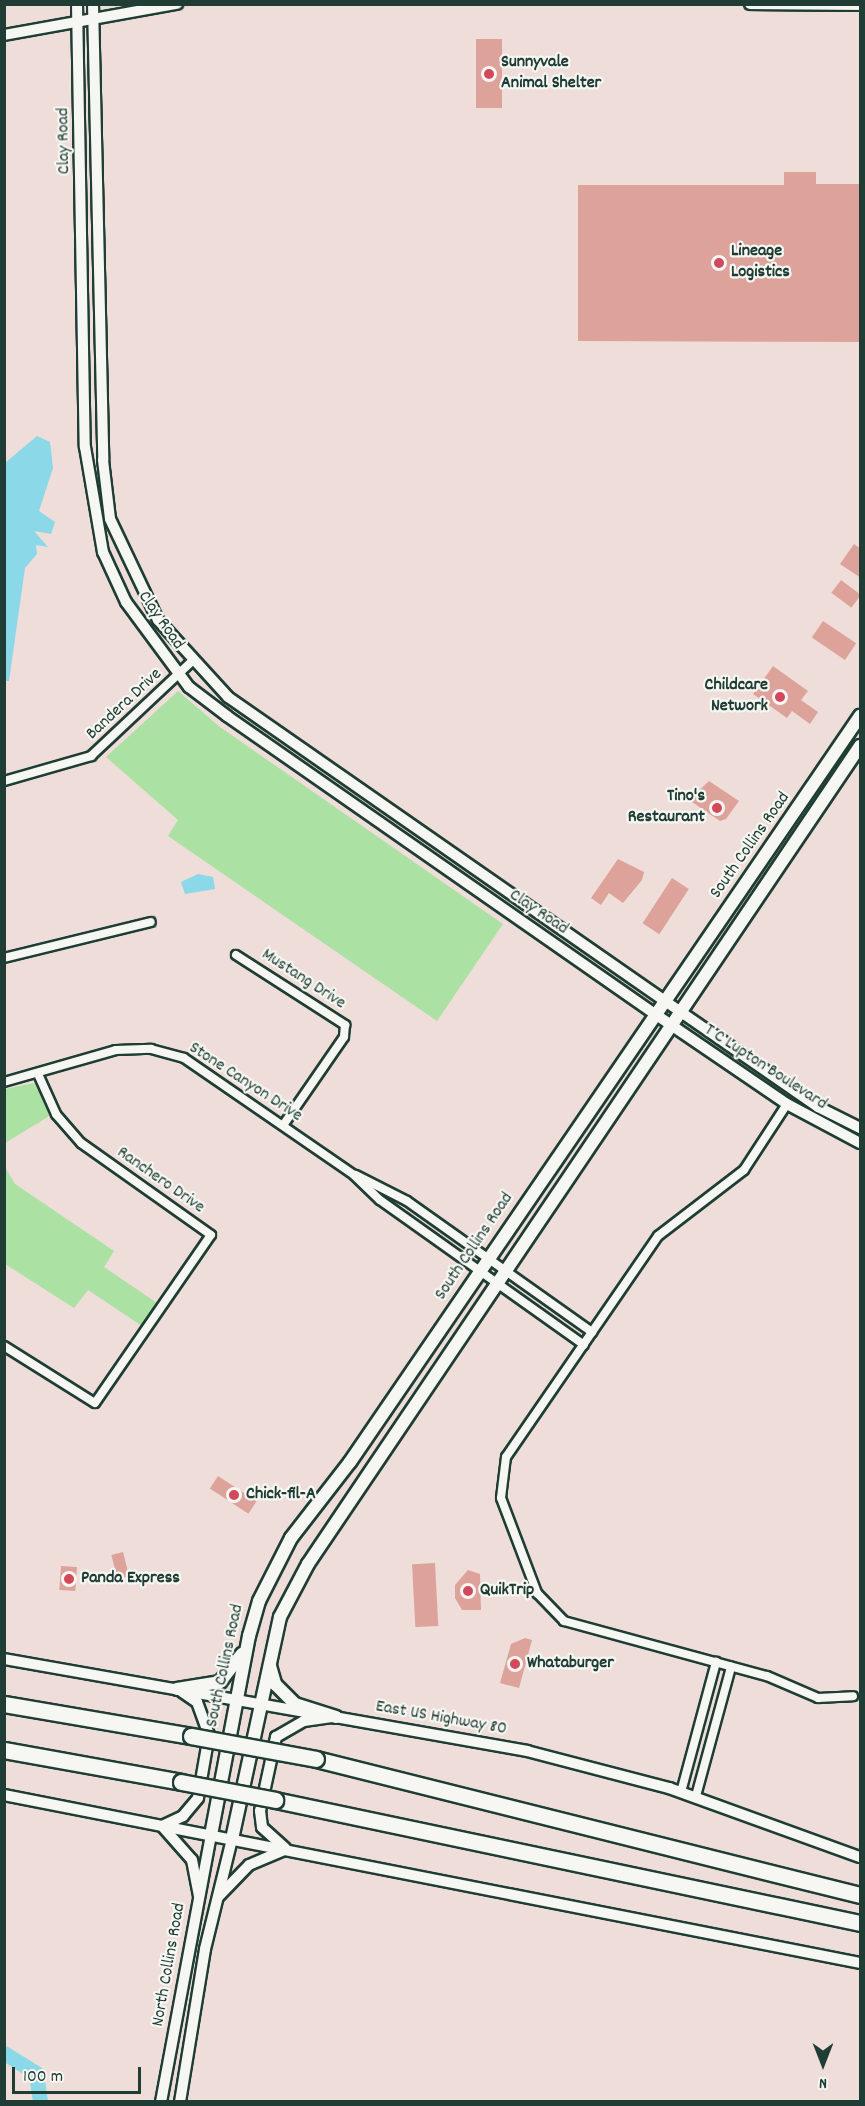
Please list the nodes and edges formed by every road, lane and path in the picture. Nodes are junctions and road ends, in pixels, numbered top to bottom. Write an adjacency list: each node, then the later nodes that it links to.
1 (77, 4): 7 (main road, Clay Road)
2 (93, 4): 6 (main road, Clay Road)
3 (177, 4): 6 (main road)
4 (750, 4): 5 (main road)
5 (861, 5)
6 (93, 18): 7 (main road); 9 (main road, Clay Road)
7 (78, 21): 8 (main road); 10 (main road, Clay Road)
8 (4, 35)
9 (191, 662): 10 (street, Bandera Drive); 19 (main road, Clay Road)
10 (179, 675): 13 (street, Bandera Drive); 21 (main road, Clay Road)
11 (861, 716): 14 (main road, South Collins Road)
12 (861, 746): 14 (main road, South Collins Road)
13 (4, 781)
14 (790, 833): 15 (main road, South Collins Road)
15 (782, 844): 19 (main road, South Collins Road); 20 (main road, South Collins Road)
16 (151, 922): 18 (street)
17 (236, 955): 27 (street, Mustang Drive)
18 (4, 958)
19 (665, 1001): 20 (main road, T C Lupton Boulevard); 21 (main road, South Collins Road)
20 (679, 1010): 22 (main road, South Collins Road); 25 (main road, T C Lupton Boulevard)
21 (655, 1014): 22 (main road, T C Lupton Boulevard); 33 (main road, South Collins Road)
22 (669, 1024): 26 (main road, T C Lupton Boulevard); 34 (main road, South Collins Road)
23 (38, 1074): 24 (street, Stone Canyon Drive); 27 (street, Stone Canyon Drive); 39 (street, Ranchero Drive)
24 (4, 1082)
25 (796, 1091): 26 (main road); 28 (main road, T C Lupton Boulevard)
26 (787, 1104): 29 (main road, T C Lupton Boulevard); 37 (street)
27 (284, 1125): 30 (street, Stone Canyon Drive)
28 (861, 1128)
29 (861, 1143)
30 (354, 1175): 31 (street, Stone Canyon Drive); 32 (street, Stone Canyon Drive)
31 (427, 1215): 32 (street); 33 (street, Stone Canyon Drive)
32 (418, 1227): 35 (street, Stone Canyon Drive)
33 (489, 1258): 34 (street, Stone Canyon Drive); 35 (main road, South Collins Road)
34 (504, 1268): 36 (main road, South Collins Road); 37 (street, Stone Canyon Drive)
35 (481, 1271): 36 (street, Stone Canyon Drive); 40 (main road, South Collins Road)
36 (495, 1281): 38 (street, Stone Canyon Drive); 41 (main road, South Collins Road)
37 (592, 1332): 38 (street)
38 (584, 1345): 44 (street)
39 (4, 1346)
40 (350, 1462): 41 (main road); 42 (main road, South Collins Road)
41 (366, 1473): 45 (main road, South Collins Road)
42 (249, 1636): 47 (main road); 49 (main road, South Collins Road)
43 (4, 1659): 47 (main road, East US Highway 80)
44 (716, 1662): 46 (street); 54 (street)
45 (269, 1665): 51 (main road, South Collins Road); 52 (main road)
46 (731, 1667): 48 (street); 56 (street)
47 (177, 1689): 49 (main road, East US Highway 80); 57 (main road)
48 (853, 1696)
49 (236, 1701): 51 (main road, East US Highway 80); 58 (main road, South Collins Road)
50 (4, 1704): 62 (highway, bridge)
51 (261, 1705): 52 (main road, East US Highway 80); 59 (main road, South Collins Road)
52 (336, 1717): 54 (main road, East US Highway 80); 60 (main road)
53 (4, 1750): 65 (highway, bridge)
54 (681, 1792): 56 (main road, East US Highway 80)
55 (4, 1795): 57 (main road)
56 (696, 1796): 61 (main road, East US Highway 80)
57 (162, 1826): 58 (main road); 63 (main road)
58 (211, 1835): 59 (main road); 63 (main road, North Collins Road)
59 (232, 1839): 60 (main road); 64 (main road, North Collins Road)
60 (287, 1850): 64 (main road); 66 (main road)
61 (861, 1857)
62 (861, 1895)
63 (199, 1896): 67 (main road, North Collins Road)
64 (219, 1896): 68 (main road, North Collins Road)
65 (861, 1923)
66 (861, 1963)
67 (161, 2102)
68 (180, 2102)

